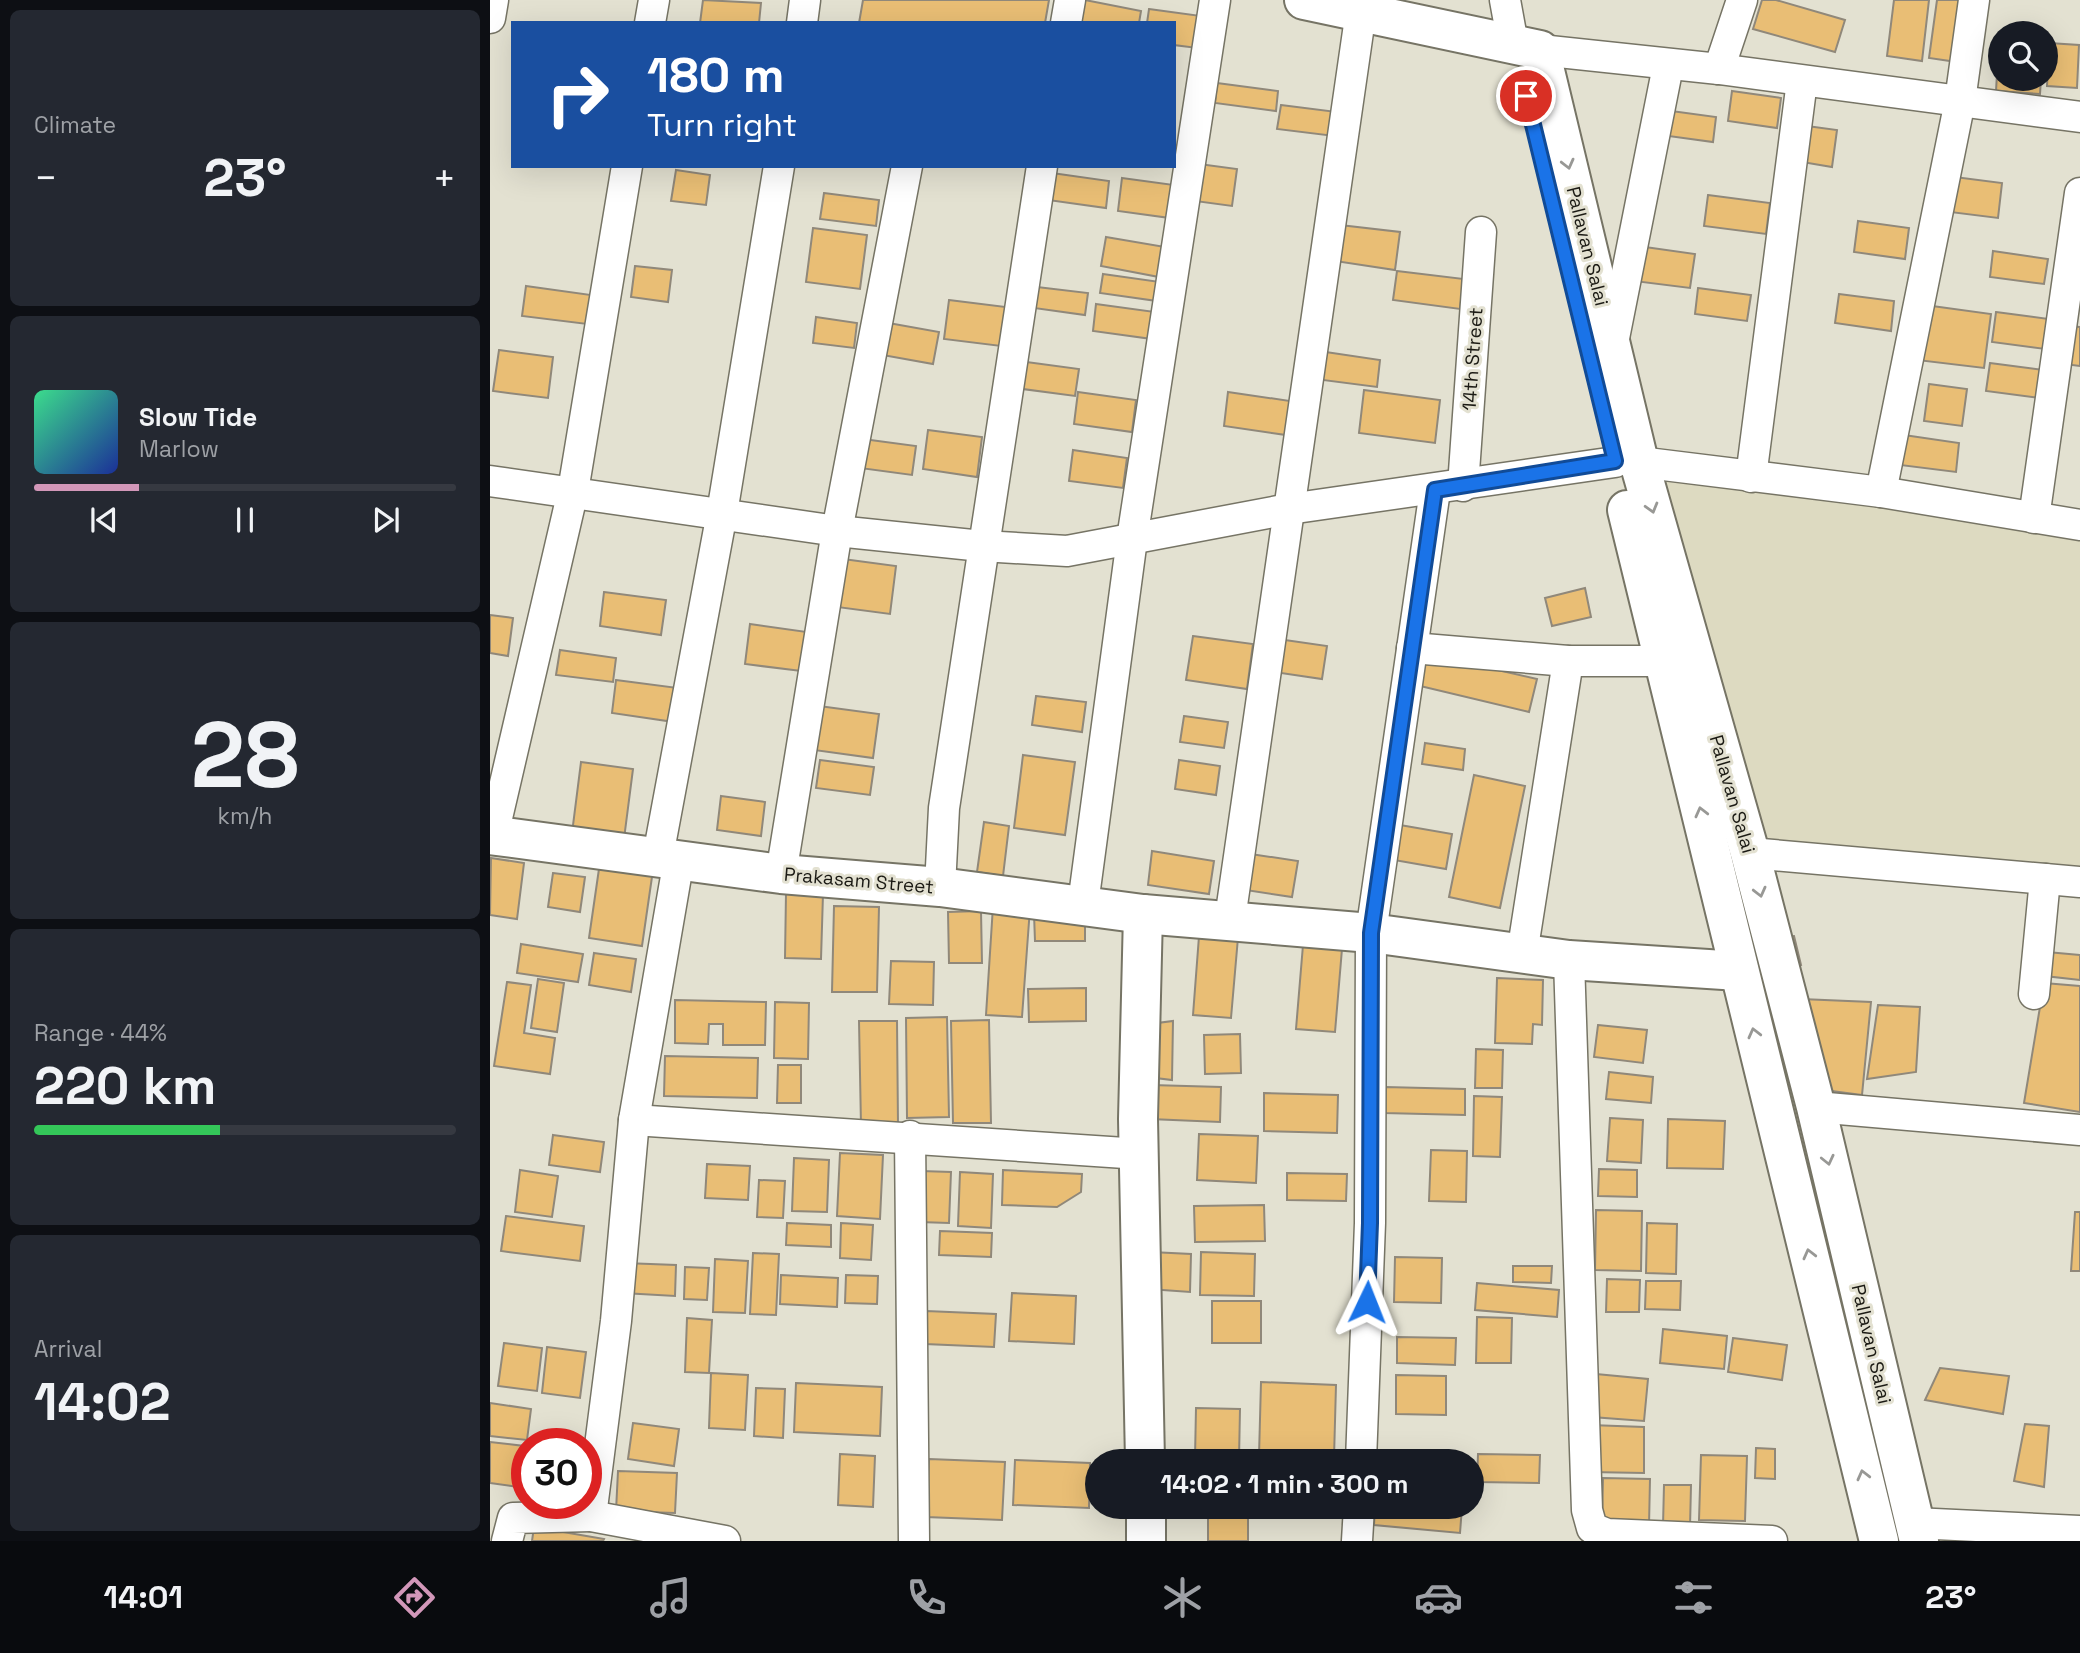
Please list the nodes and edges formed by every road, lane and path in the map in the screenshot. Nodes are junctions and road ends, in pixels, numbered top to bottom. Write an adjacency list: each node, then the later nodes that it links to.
1 (493, 0): 11 (street)
2 (654, 0): 12 (street)
3 (805, 0): 13 (street)
4 (1070, 0): 14 (street)
5 (1215, 0): 39 (street)
6 (1304, 0): 10 (street)
7 (1504, 0): 15 (street)
8 (1742, 0): 17 (street)
9 (1974, 0): 19 (street)
10 (1361, 10): 15 (street); 34 (street)
11 (490, 18)
12 (650, 21)
13 (802, 21)
14 (1066, 21)
15 (1527, 47): 16 (street); 27 (street, Pallavan Salai, one-way to 27); 28 (street)
16 (1668, 66): 17 (street); 27 (street)
17 (1719, 69): 18 (street)
18 (1802, 81): 19 (street); 29 (street)
19 (1959, 101): 20 (street); 33 (street)
20 (2080, 117)
21 (627, 168): 32 (street)
22 (779, 168): 35 (street)
23 (908, 168): 38 (street)
24 (1042, 168): 40 (street)
25 (2080, 193): 36 (street)
26 (1482, 232): 31 (street, 14th Street)
27 (1612, 347): 28 (street, Pallavan Salai)
28 (1627, 462): 29 (street); 31 (street); 43 (street); 45 (street, Pallavan Salai, one-way to 45)
29 (1751, 477): 33 (street)
30 (490, 481): 32 (street)
31 (1449, 488): 34 (street); 41 (street, 14th Street)
32 (573, 491): 35 (street); 44 (street)
33 (1881, 492): 36 (street)
34 (1289, 509): 39 (street); 53 (street)
35 (722, 513): 38 (street); 46 (street)
36 (2034, 518): 37 (street)
37 (2080, 525)
38 (837, 531): 40 (street); 47 (street)
39 (1132, 539): 40 (street); 51 (street)
40 (982, 546): 50 (street)
41 (1412, 648): 42 (street); 54 (street, 14th Street)
42 (1568, 661): 43 (street); 55 (street)
43 (1664, 661): 57 (street, one-way to 43)
44 (491, 835): 46 (street, Prakasam Street)
45 (1750, 853): 48 (street); 59 (street, Pallavan Salai, one-way to 59)
46 (668, 858): 47 (street, Prakasam Street); 60 (street)
47 (781, 874): 50 (street, Prakasam Street)
48 (2045, 879): 49 (street); 58 (street)
49 (2080, 882)
50 (940, 887): 51 (street, Prakasam Street)
51 (1083, 904): 52 (street, Prakasam Street)
52 (1143, 914): 53 (street, Prakasam Street); 63 (street)
53 (1230, 919): 54 (street, Prakasam Street)
54 (1371, 933): 55 (street, Prakasam Street); 66 (street, 14th Street)
55 (1522, 954): 56 (street, Prakasam Street)
56 (1569, 960): 57 (street, Prakasam Street); 78 (street)
57 (1739, 971): 79 (street, one-way to 57)
58 (2034, 994)
59 (1816, 1107): 61 (street); 71 (street, Pallavan Salai, one-way to 71)
60 (634, 1120): 62 (street); 64 (street)
61 (2080, 1130)
62 (910, 1136): 63 (street); 75 (street)
63 (1140, 1154): 65 (street)
64 (602, 1429)
65 (1146, 1449)
66 (1361, 1449)
67 (602, 1518): 74 (street)
68 (513, 1519): 73 (street)
69 (1146, 1519): 76 (street)
70 (1358, 1519): 77 (street)
71 (1916, 1532): 72 (street)
72 (2071, 1534)
73 (507, 1541)
74 (725, 1541)
75 (914, 1541)
76 (1146, 1541)
77 (1357, 1541)
78 (1772, 1541)
79 (1880, 1541)

